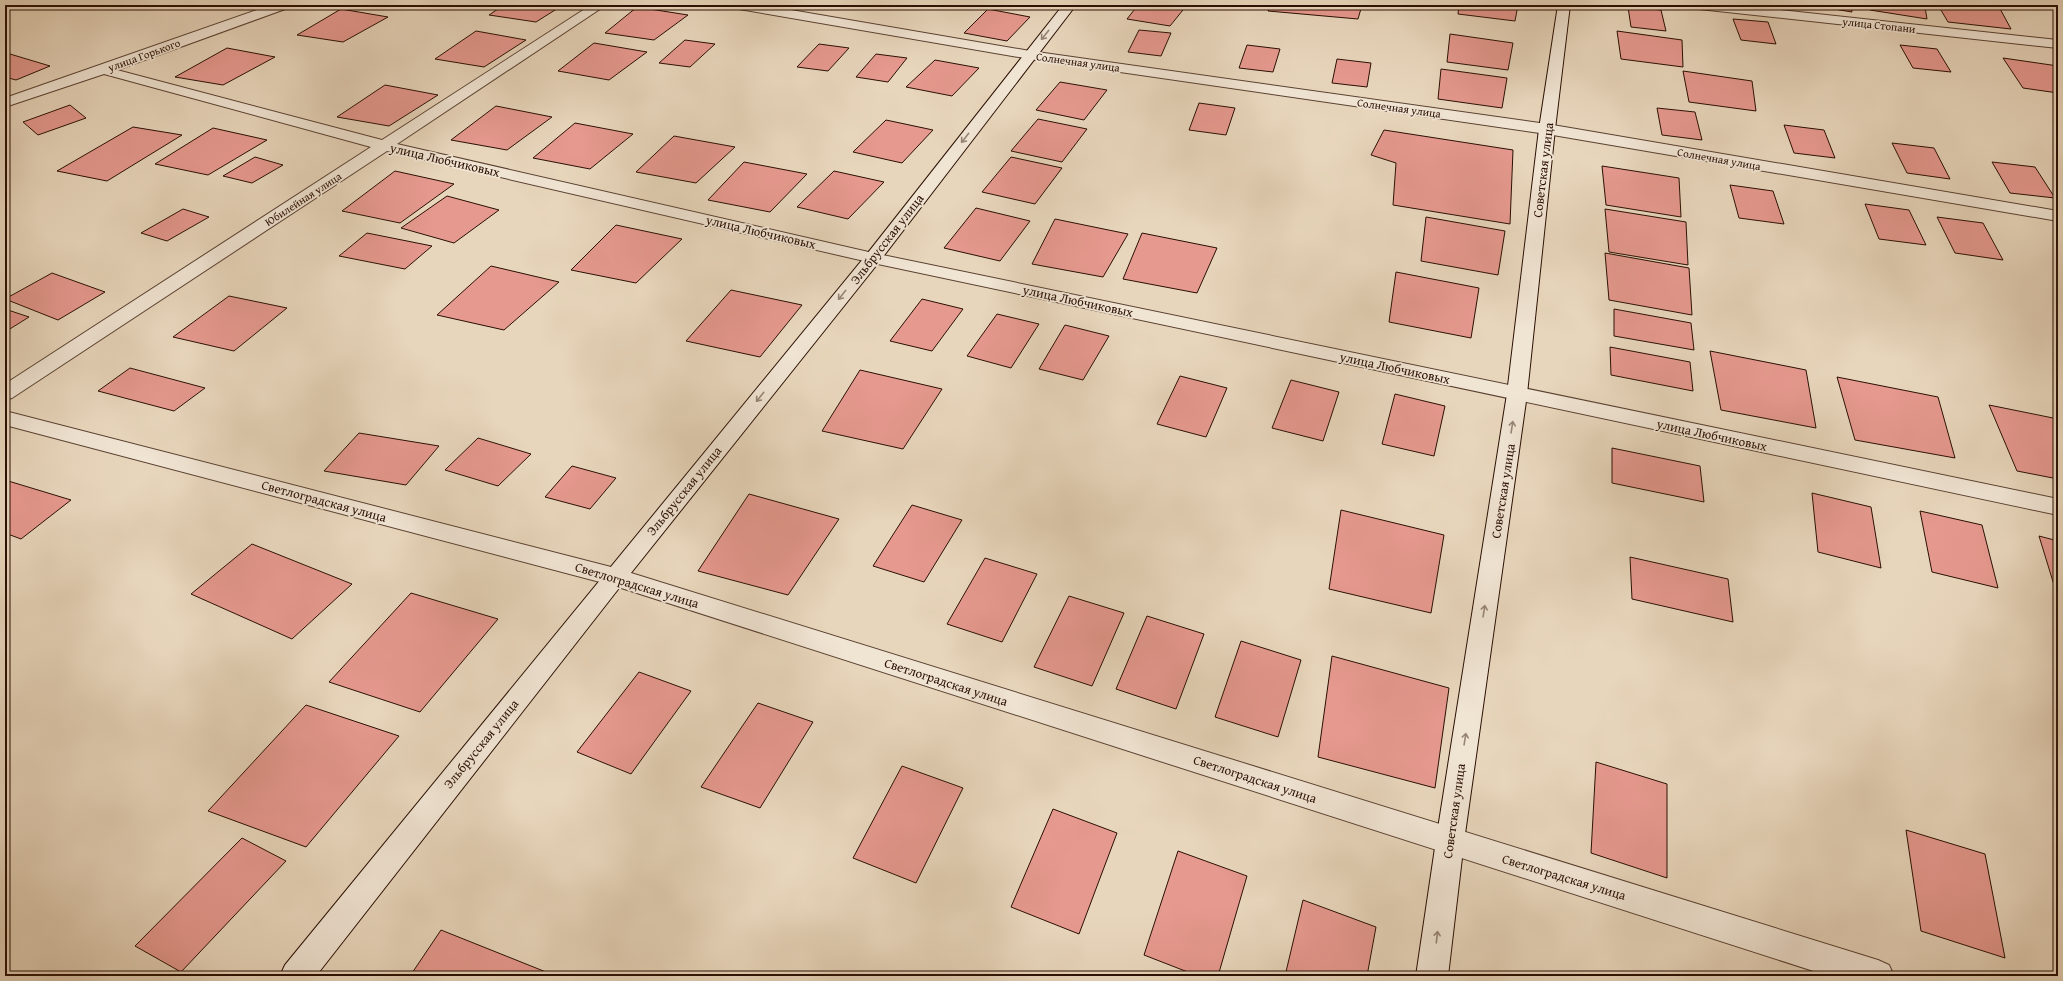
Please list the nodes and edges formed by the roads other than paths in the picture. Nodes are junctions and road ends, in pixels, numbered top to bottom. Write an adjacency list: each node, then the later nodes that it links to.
1 (283, 5): 9 (street, улица Горького)
2 (600, 5): 12 (street, Юбилейная улица)
3 (739, 5): 8 (street, Солнечная улица)
4 (1070, 5): 8 (street, Эльбрусская улица, one-way to 8)
5 (1564, 5): 11 (street, Советская улица)
6 (1699, 5): 7 (street, улица Стопани)
7 (2058, 44)
8 (1030, 54): 11 (street, Солнечная улица); 14 (street, Эльбрусская улица, one-way to 14)
9 (103, 70): 10 (street, улица Горького); 12 (street, улица Любчиковых)
10 (5, 103)
11 (1547, 130): 13 (street, Солнечная улица); 16 (street, Советская улица)
12 (385, 146): 14 (street, улица Любчиковых); 15 (street, Юбилейная улица)
13 (2058, 216)
14 (873, 258): 16 (street, улица Любчиковых); 19 (street, Эльбрусская улица, one-way to 19)
15 (5, 393)
16 (1517, 394): 18 (street, улица Любчиковых); 20 (street, Советская улица, one-way to 16)
17 (5, 418): 19 (street, Светлоградская улица)
18 (2058, 507)
19 (615, 577): 20 (street, Светлоградская улица); 21 (street, Эльбрусская улица)
20 (1450, 841): 22 (street, Советская улица, one-way to 20); 23 (street, Светлоградская улица)
21 (296, 976)
22 (1432, 976)
23 (1878, 976)

